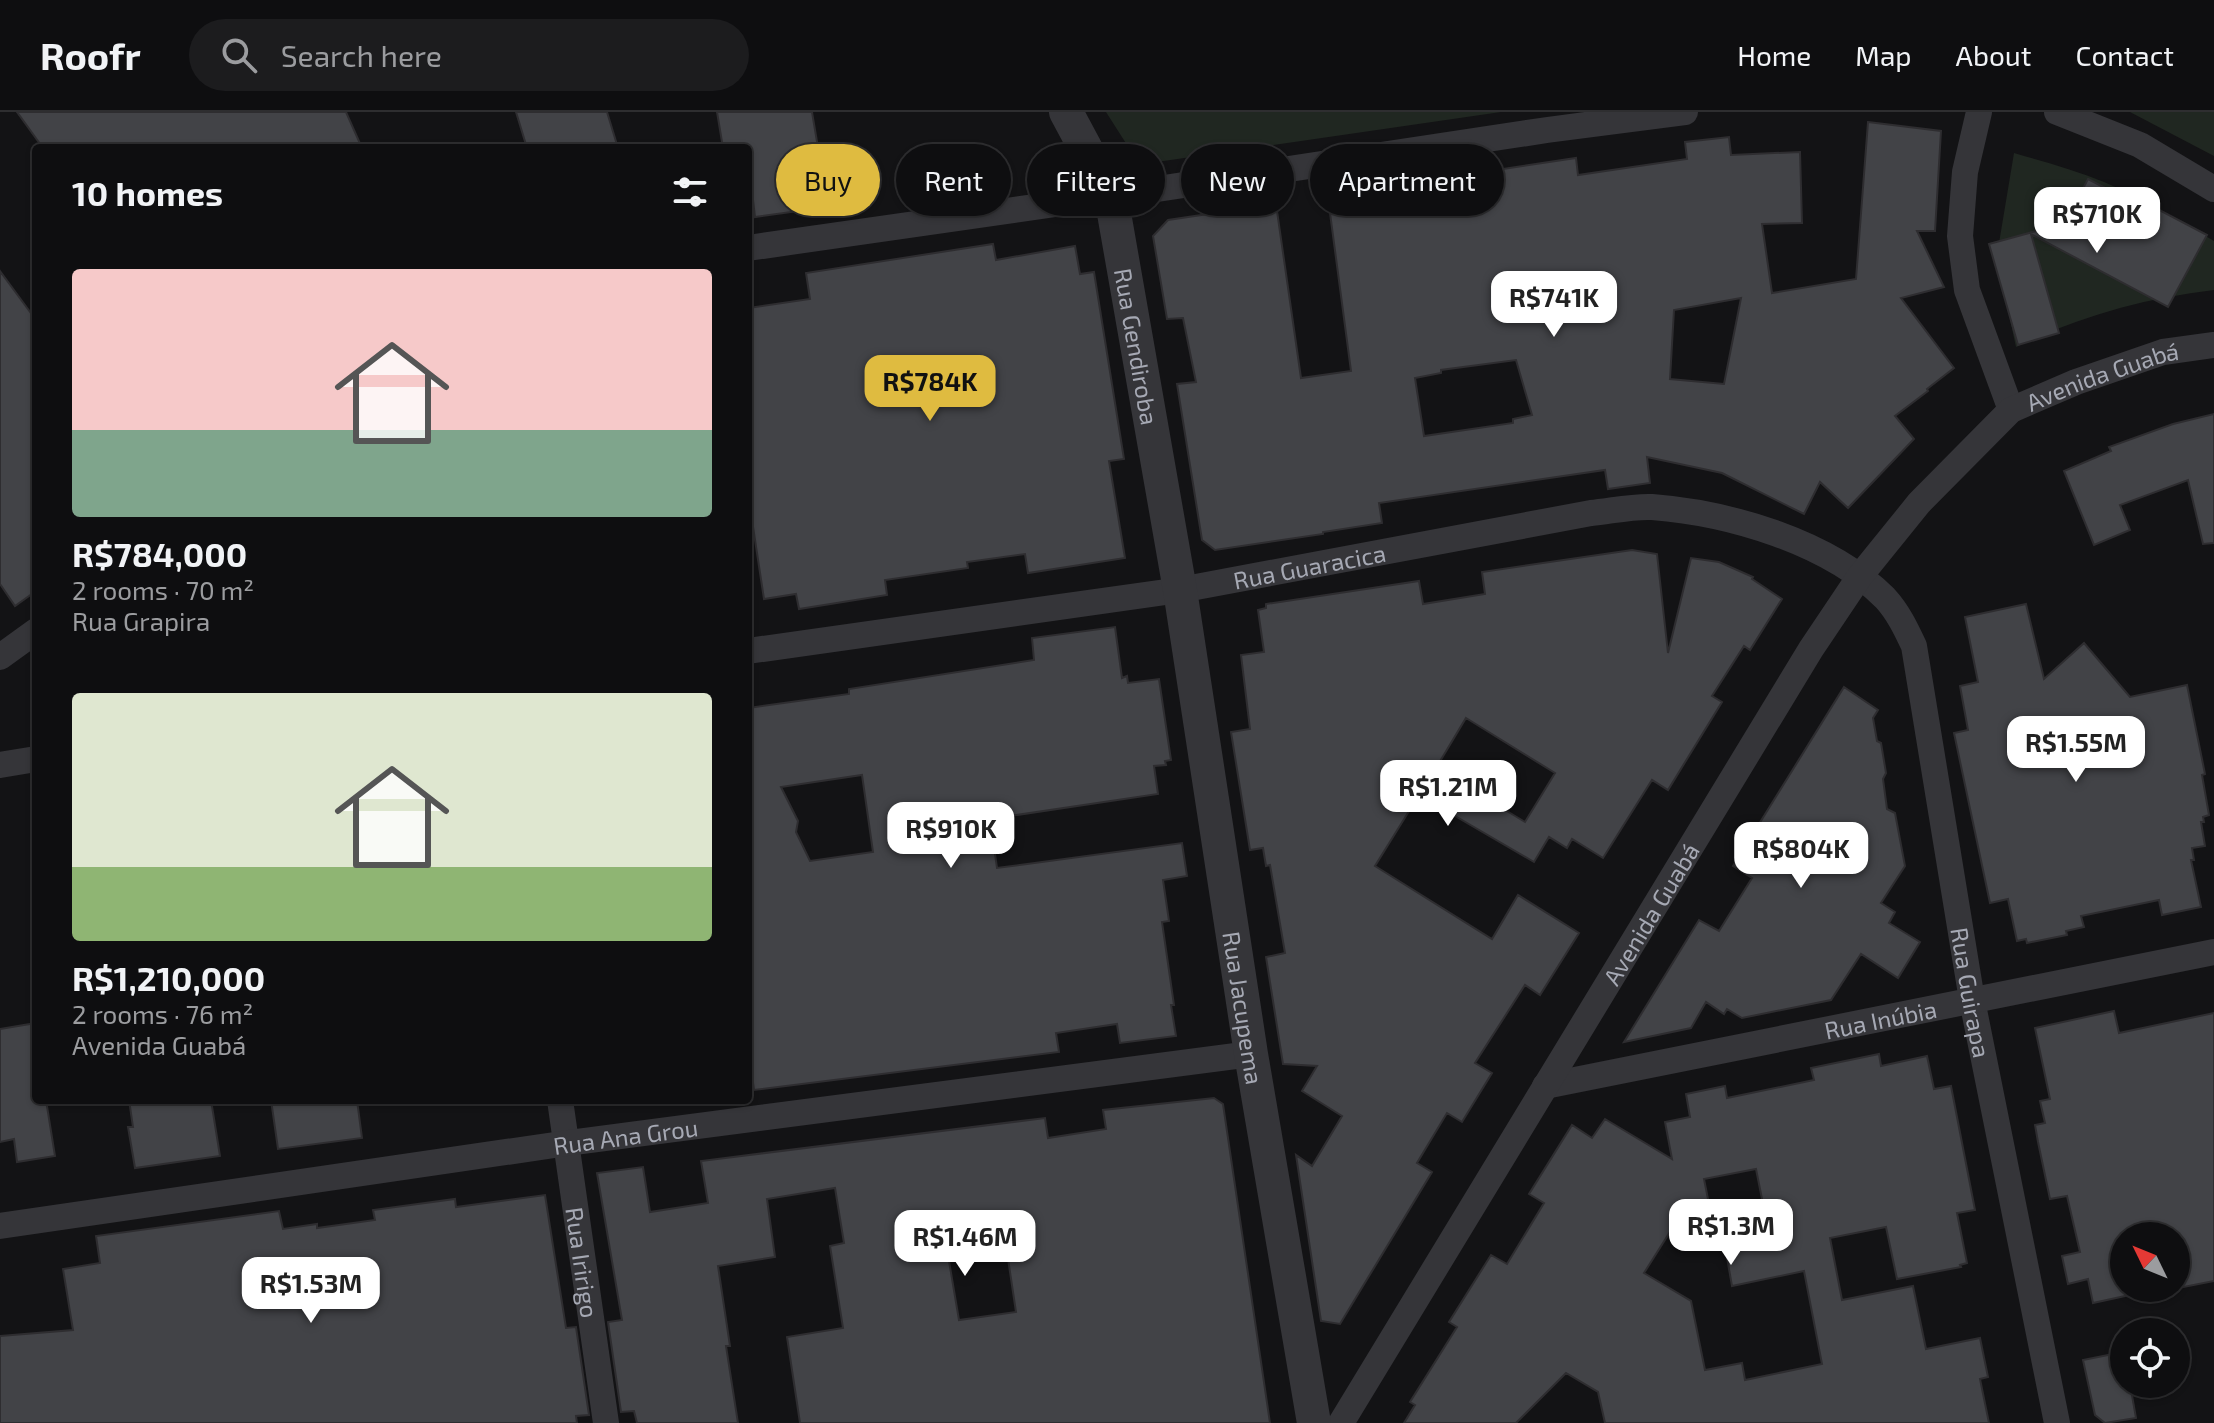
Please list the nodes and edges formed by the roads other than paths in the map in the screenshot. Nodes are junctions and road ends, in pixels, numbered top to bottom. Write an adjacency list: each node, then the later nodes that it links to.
1 (1066, 112): 5 (street, Rua Gendiroba)
2 (1685, 112): 6 (street)
3 (1979, 112): 12 (street)
4 (2057, 112): 7 (street)
5 (1083, 144)
6 (1165, 188)
7 (2214, 189)
8 (1027, 208): 10 (street)
9 (1115, 216): 14 (street, Rua Gendiroba)
10 (752, 247)
11 (2214, 345): 12 (street, Avenida Guabá)
12 (2011, 410): 13 (street, Avenida Guabá)
13 (1860, 576): 14 (street, Rua Guaracica); 21 (street, Rua Guirapa); 23 (street, Avenida Guabá)
14 (1180, 590): 16 (street, Rua Guaracica); 22 (street, Rua Jacupema)
15 (32, 634): 17 (street)
16 (752, 650)
17 (0, 657)
18 (32, 760): 19 (street)
19 (0, 765)
20 (2214, 952): 21 (street, Rua Inúbia)
21 (1972, 1000): 23 (street, Rua Inúbia); 30 (street, Rua Guirapa)
22 (1251, 1054): 25 (street, Rua Ana Grou); 28 (street, Rua Jacupema)
23 (1545, 1086): 29 (street, Avenida Guabá)
24 (561, 1104): 25 (street, Rua Iririgo)
25 (568, 1143): 26 (street, Rua Ana Grou); 27 (street, Rua Iririgo)
26 (0, 1226)
27 (606, 1423)
28 (1314, 1423)
29 (1341, 1423)
30 (2057, 1423)

